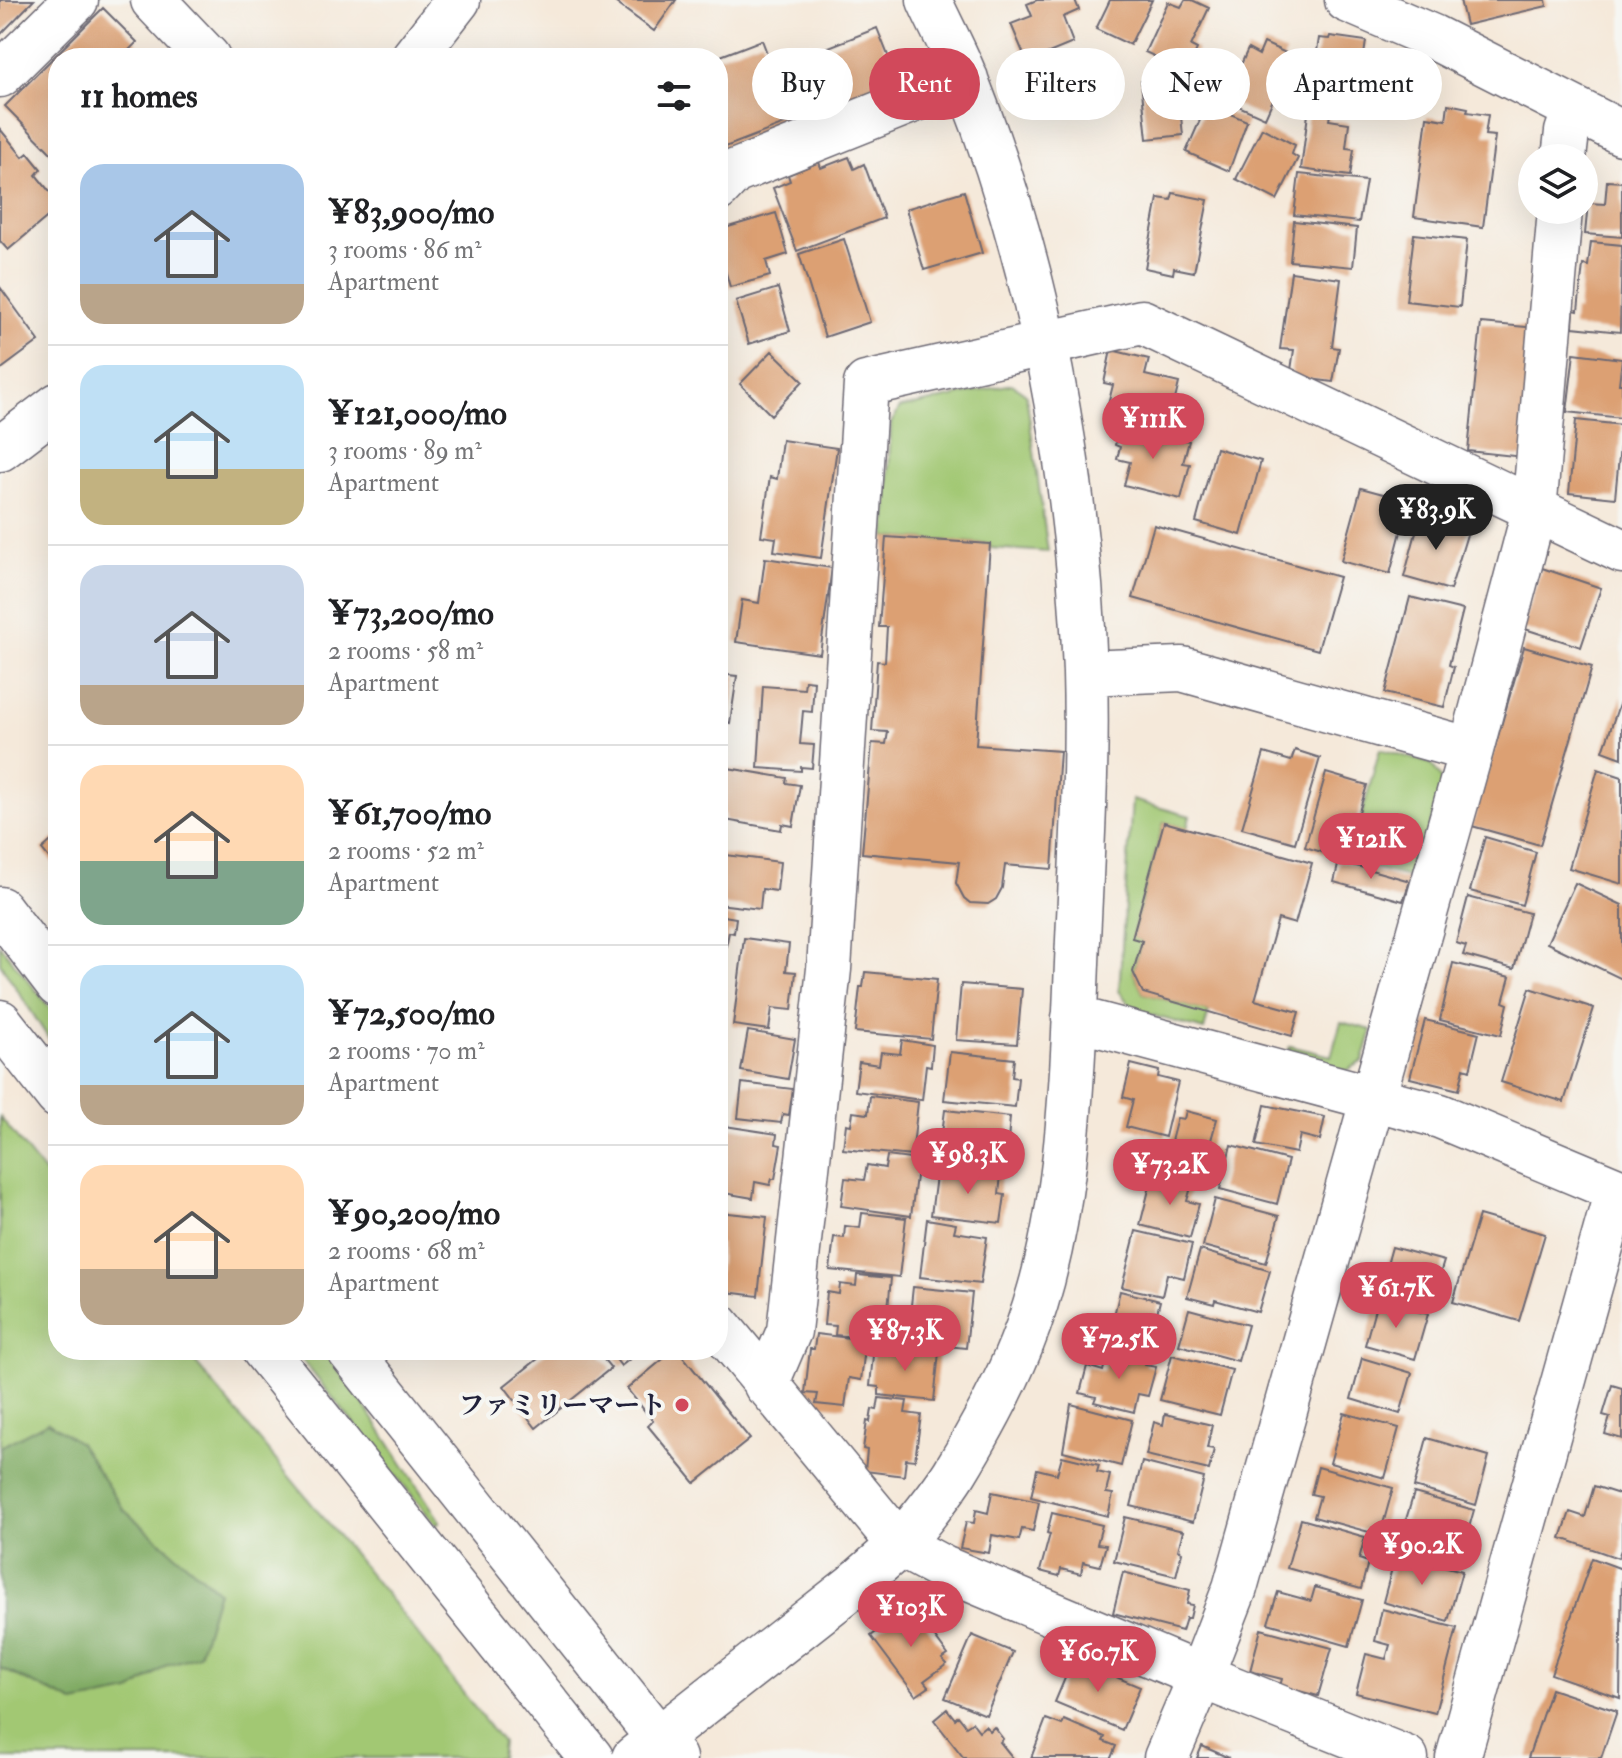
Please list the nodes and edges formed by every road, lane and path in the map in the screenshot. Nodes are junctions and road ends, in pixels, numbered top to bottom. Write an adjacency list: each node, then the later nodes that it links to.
1 (76, 0): 10 (street)
2 (153, 0): 7 (street)
3 (458, 0): 8 (street)
4 (929, 0): 9 (street)
5 (1347, 0): 6 (street)
6 (1436, 19): 11 (street)
7 (199, 48)
8 (421, 48)
9 (951, 48)
10 (0, 75)
11 (1574, 111): 14 (street); 15 (street)
12 (869, 118): 16 (street)
13 (980, 120): 18 (street)
14 (1622, 133)
15 (1566, 144)
16 (728, 178)
17 (1559, 224): 21 (street)
18 (1046, 344): 21 (street); 23 (street); 35 (street)
19 (48, 413): 20 (street)
20 (0, 449)
21 (1534, 511): 22 (street); 24 (street)
22 (1622, 551)
23 (1085, 673): 24 (street); 27 (street)
24 (1471, 750): 30 (street)
25 (0, 909): 26 (street)
26 (48, 972)
27 (1074, 1018): 30 (street); 36 (street)
28 (0, 1022): 29 (street)
29 (48, 1083)
30 (1373, 1096): 31 (street); 37 (street)
31 (1620, 1191): 42 (street)
32 (728, 1338): 35 (street)
33 (272, 1360): 39 (street)
34 (357, 1360): 38 (street)
35 (766, 1385): 36 (street)
36 (900, 1545): 37 (street); 38 (street)
37 (1201, 1676): 40 (street); 41 (street)
38 (655, 1751)
39 (591, 1758)
40 (1166, 1758)
41 (1406, 1758)
42 (1458, 1758)

